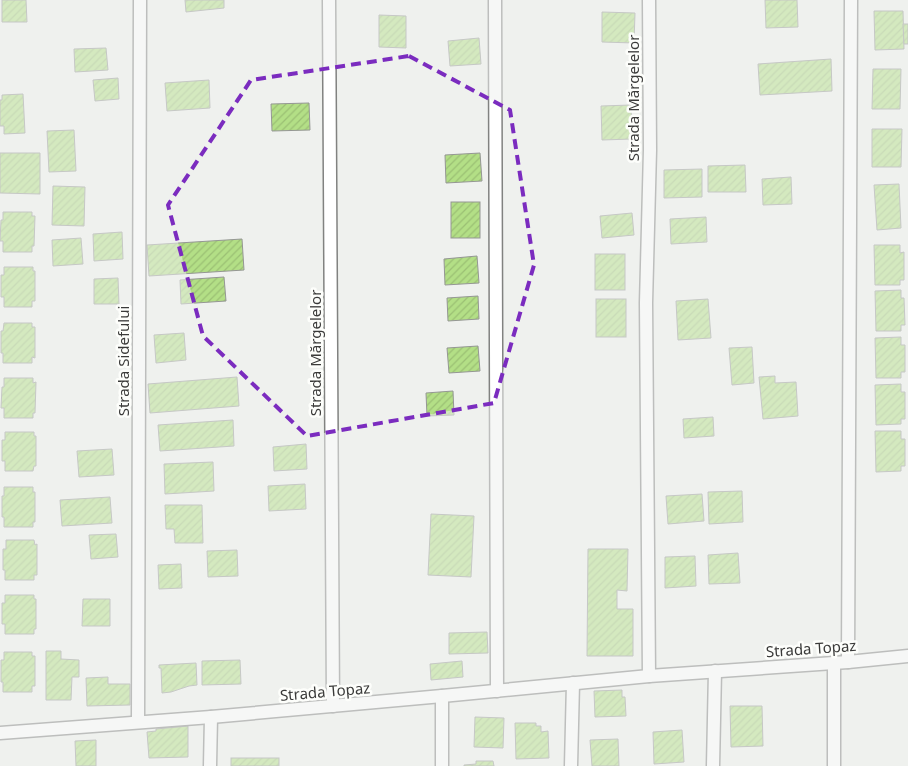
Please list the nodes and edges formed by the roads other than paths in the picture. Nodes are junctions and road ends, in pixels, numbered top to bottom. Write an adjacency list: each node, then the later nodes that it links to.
1 (140, 0): 16 (street, Strada Sidefului)
2 (329, 0): 14 (street, Strada Mărgelelor)
3 (495, 0): 12 (street)
4 (649, 0): 10 (street, Strada Mărgelelor)
5 (852, 0): 7 (street)
6 (908, 656): 7 (street, Strada Topaz)
7 (848, 662): 8 (street, Strada Topaz)
8 (834, 663): 9 (street, Strada Topaz); 22 (street)
9 (715, 671): 10 (street, Strada Topaz); 21 (street)
10 (649, 676): 11 (street, Strada Topaz)
11 (573, 683): 12 (street, Strada Topaz); 20 (street)
12 (497, 691): 13 (street, Strada Topaz)
13 (442, 696): 14 (street, Strada Topaz); 19 (street)
14 (333, 706): 15 (street, Strada Topaz)
15 (211, 717): 16 (street, Strada Topaz); 18 (street)
16 (138, 722): 17 (street, Strada Topaz)
17 (0, 733)
18 (210, 766)
19 (442, 766)
20 (570, 766)
21 (713, 766)
22 (834, 766)

